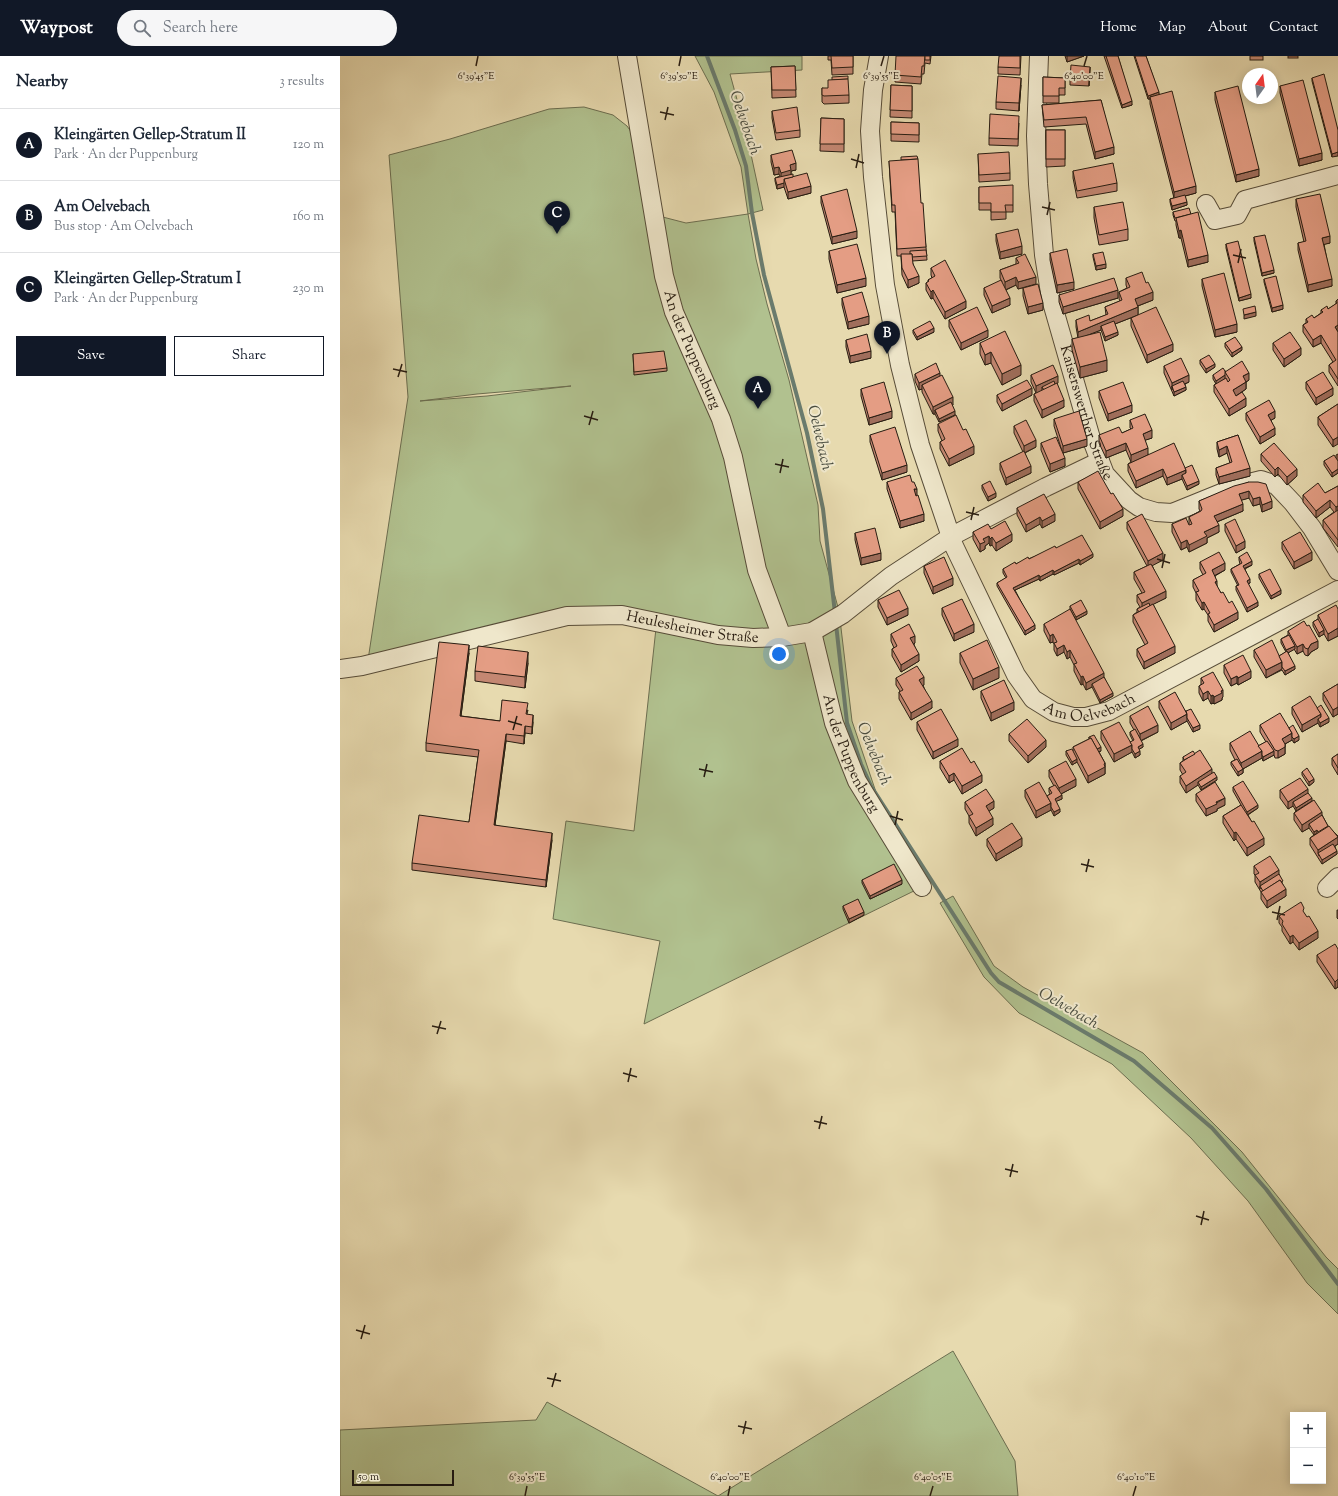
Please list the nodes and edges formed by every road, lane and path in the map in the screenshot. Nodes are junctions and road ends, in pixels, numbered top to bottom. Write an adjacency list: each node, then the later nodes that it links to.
1 (627, 56): 11 (street, An der Puppenburg)
2 (879, 56): 7 (street, Am Oelvebach)
3 (1040, 56): 6 (street, Kaiserswerther Straße)
4 (1338, 175): 5 (street)
5 (1206, 204)
6 (1100, 461): 7 (street, Heulesheimer Straße); 8 (street, Kaiserswerther Straße)
7 (952, 536): 9 (street, Am Oelvebach); 10 (street, Heulesheimer Straße)
8 (1338, 571)
9 (1338, 590)
10 (812, 632): 11 (street, Heulesheimer Straße); 13 (street, An der Puppenburg)
11 (782, 637): 12 (street, Heulesheimer Straße)
12 (340, 669)
13 (922, 887)

